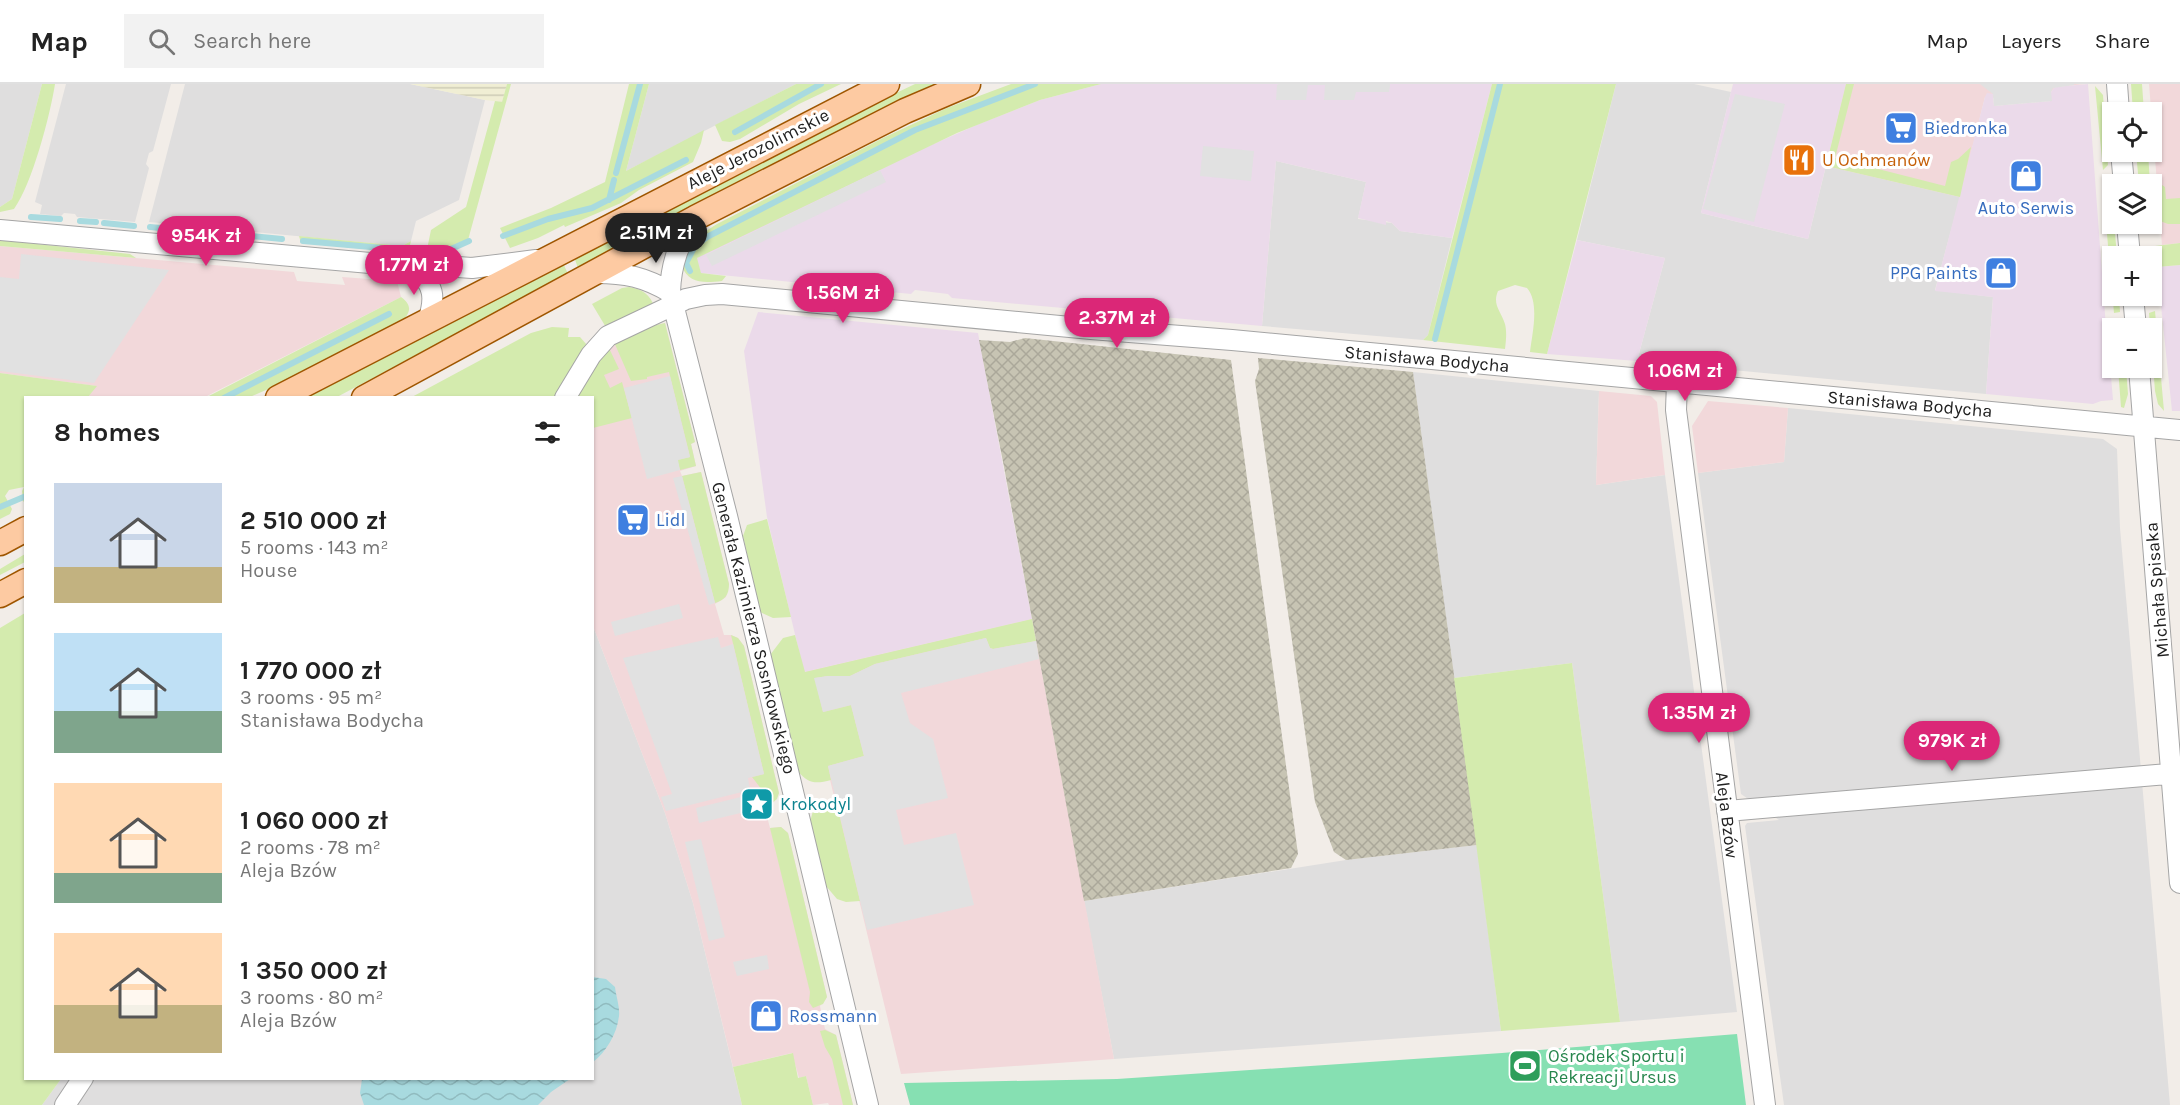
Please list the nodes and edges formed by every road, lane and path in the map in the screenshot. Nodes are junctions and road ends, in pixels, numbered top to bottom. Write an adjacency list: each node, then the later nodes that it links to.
1 (887, 84): 7 (main road, Aleje Jerozolimskie)
2 (968, 84): 5 (main road, Aleje Jerozolimskie)
3 (2117, 84): 4 (street)
4 (2118, 102)
5 (695, 218): 9 (main road, Aleje Jerozolimskie); 10 (street, Generała Kazimierza Sosnkowskiego)
6 (0, 230): 8 (street)
7 (550, 258): 8 (street); 11 (main road, Aleje Jerozolimskie)
8 (415, 267): 11 (street)
9 (596, 273): 10 (street); 15 (main road, Aleje Jerozolimskie)
10 (672, 298): 13 (street, Stanisława Bodycha); 16 (street, Stanisława Bodycha); 28 (street, Generała Kazimierza Sosnkowskiego)
11 (428, 321): 14 (main road, Aleje Jerozolimskie)
12 (2140, 378): 17 (street, Michała Spisaka)
13 (1677, 382): 17 (street, Stanisława Bodycha); 24 (street, Aleja Bzów)
14 (282, 396)
15 (368, 396)
16 (566, 396)
17 (2144, 428): 18 (street, Stanisława Bodycha); 23 (street, Michała Spisaka)
18 (2180, 430)
19 (24, 531): 20 (main road)
20 (0, 543)
21 (24, 582): 22 (main road)
22 (0, 595)
23 (2176, 773): 24 (street); 25 (street, Michała Spisaka)
24 (1726, 811): 29 (street, Aleja Bzów)
25 (2180, 883)
26 (81, 1080): 27 (street)
27 (65, 1105)
28 (868, 1105)
29 (1765, 1105)

